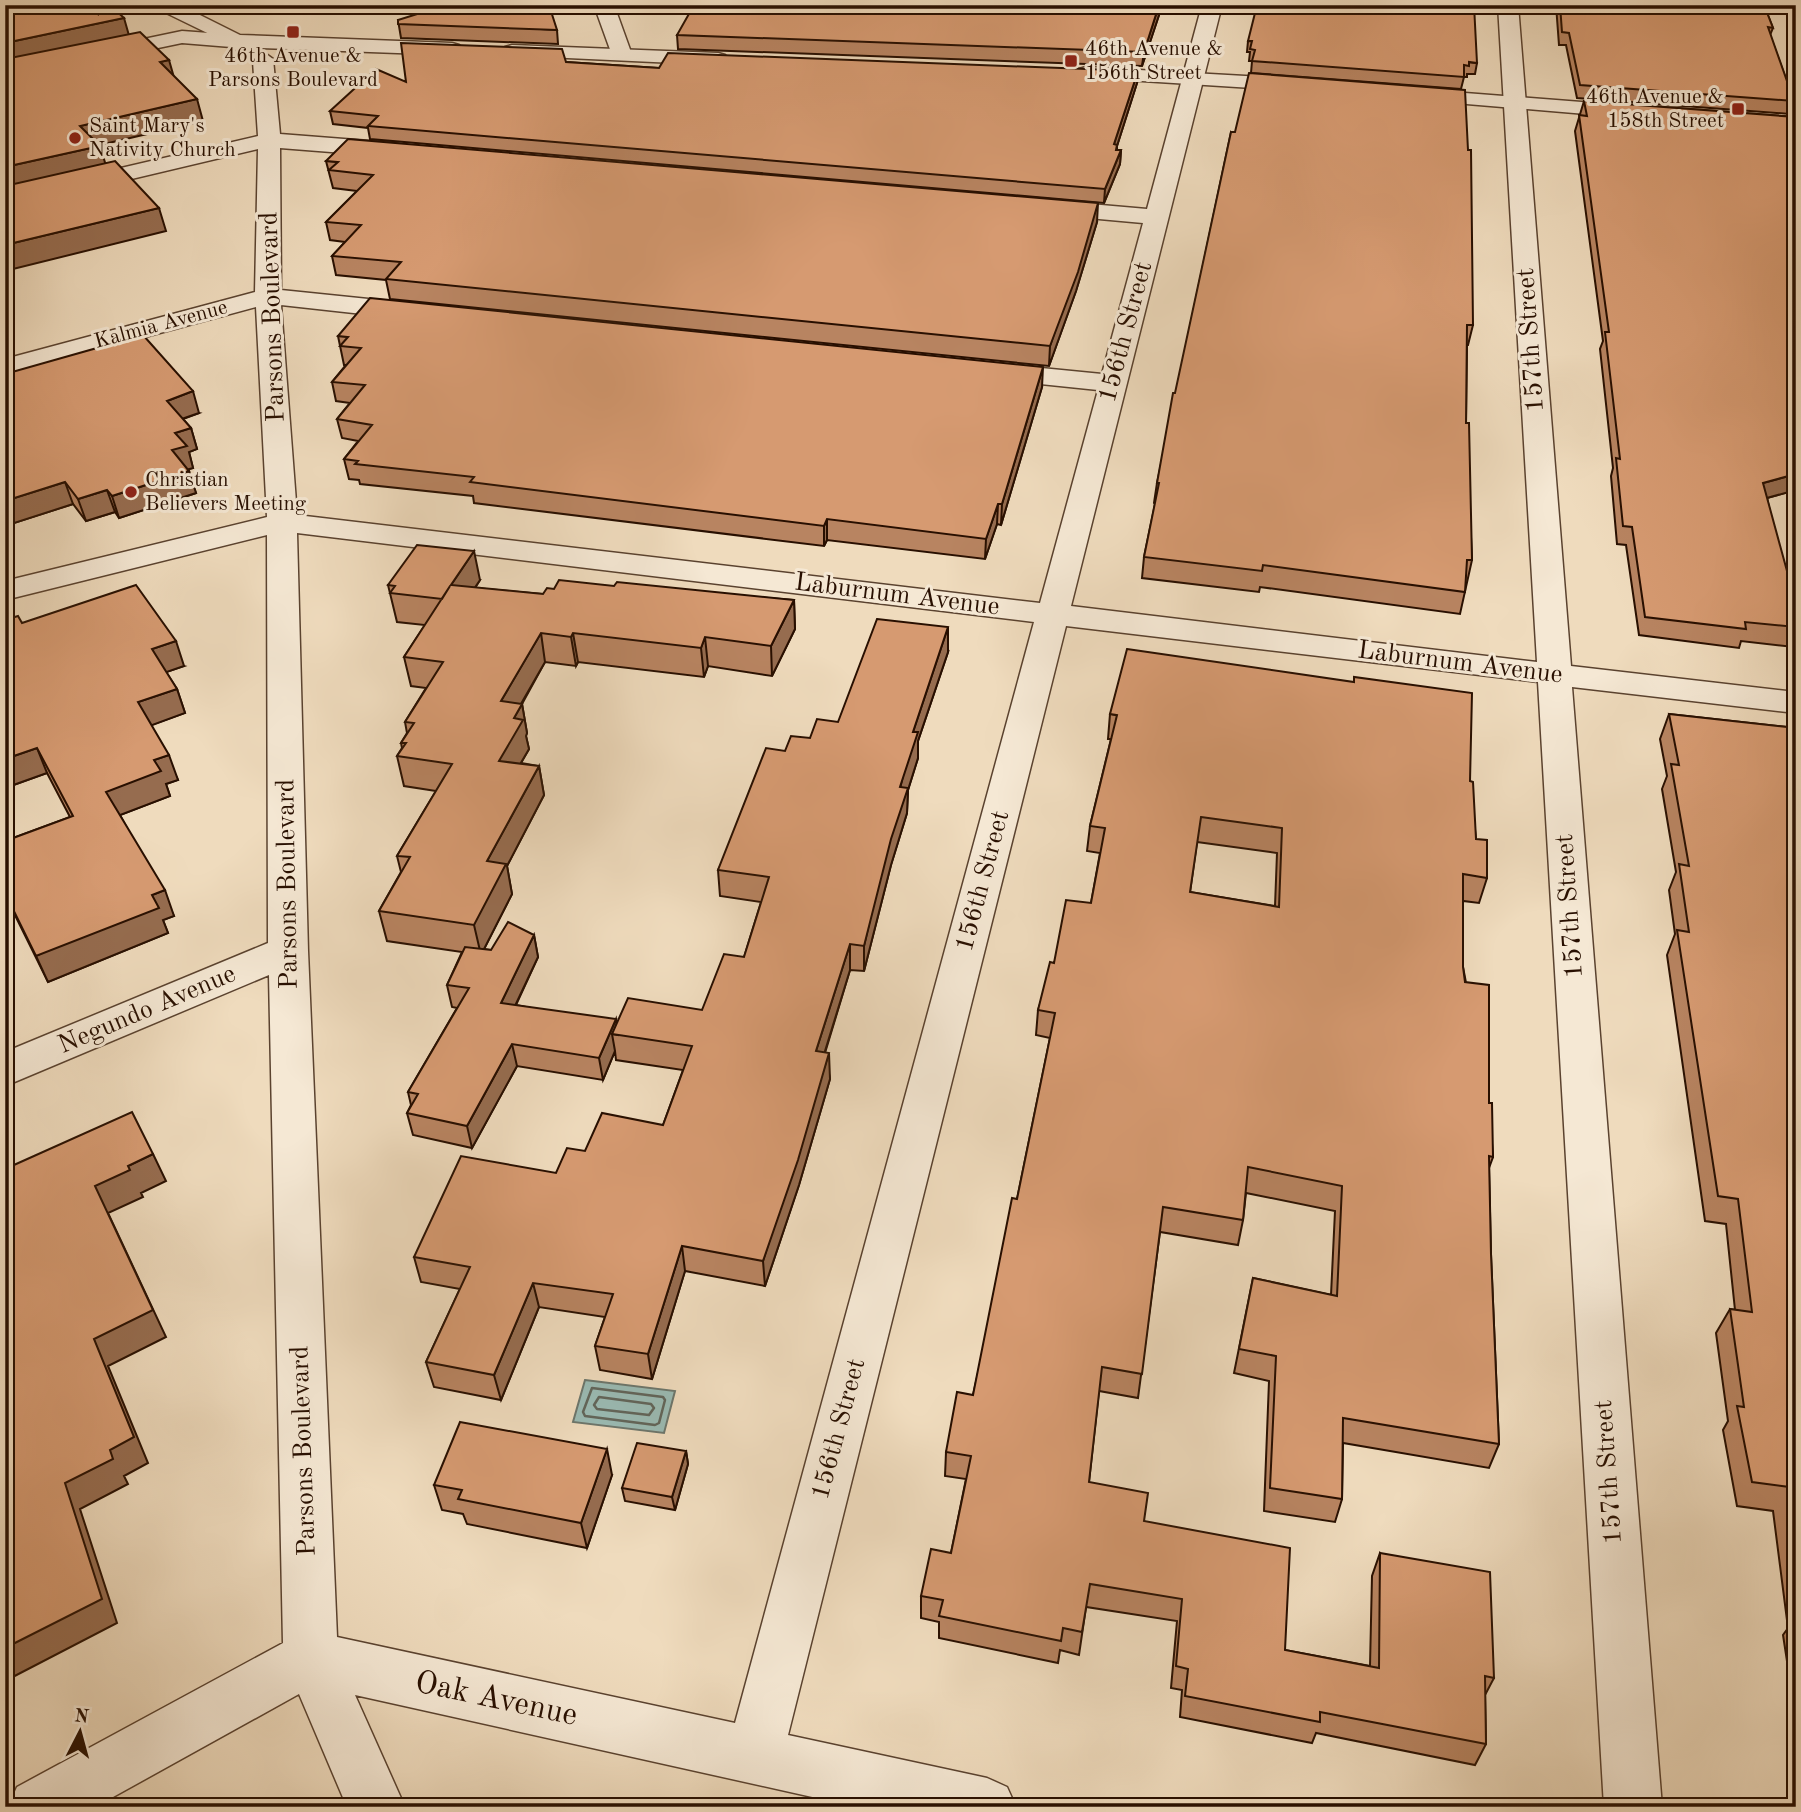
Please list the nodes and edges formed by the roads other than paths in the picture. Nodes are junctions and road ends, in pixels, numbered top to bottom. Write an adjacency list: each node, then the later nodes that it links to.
1 (166, 5): 5 (street, Parsons Boulevard)
2 (604, 5): 8 (street)
3 (1212, 5): 12 (street, 156th Street)
4 (1508, 5): 15 (street, 157th Street)
5 (236, 41): 6 (street); 11 (street); 17 (street, Parsons Boulevard)
6 (470, 50)
7 (498, 51): 8 (street)
8 (622, 55): 9 (street)
9 (733, 59)
10 (1065, 72): 12 (street)
11 (5, 74)
12 (1194, 77): 13 (street); 21 (street, 156th Street)
13 (1324, 88)
14 (1391, 93): 15 (street)
15 (1515, 103): 16 (street); 30 (street, 157th Street)
16 (1649, 113)
17 (269, 139): 18 (street); 19 (street); 22 (street, Parsons Boulevard)
18 (410, 152)
19 (5, 202)
20 (1028, 206): 21 (street)
21 (1157, 217): 26 (street, 156th Street)
22 (268, 296): 23 (street, Kalmia Avenue); 24 (street, Kalmia Avenue); 27 (street, Parsons Boulevard)
23 (441, 314)
24 (5, 367)
25 (968, 369): 26 (street)
26 (1112, 383): 29 (street, 156th Street)
27 (282, 522): 28 (street, Laburnum Avenue); 29 (street, Laburnum Avenue); 32 (street, Parsons Boulevard)
28 (5, 591)
29 (1053, 613): 30 (street, Laburnum Avenue); 35 (street, 156th Street)
30 (1554, 674): 31 (street, Laburnum Avenue); 39 (street, 157th Street)
31 (1796, 703)
32 (288, 951): 33 (street, Negundo Avenue); 34 (street, Parsons Boulevard)
33 (5, 1070)
34 (311, 1658): 35 (street, Oak Avenue); 36 (street); 37 (street, Parsons Boulevard)
35 (754, 1756): 38 (street, Oak Avenue)
36 (37, 1807)
37 (376, 1807)
38 (986, 1807)
39 (1633, 1807)

